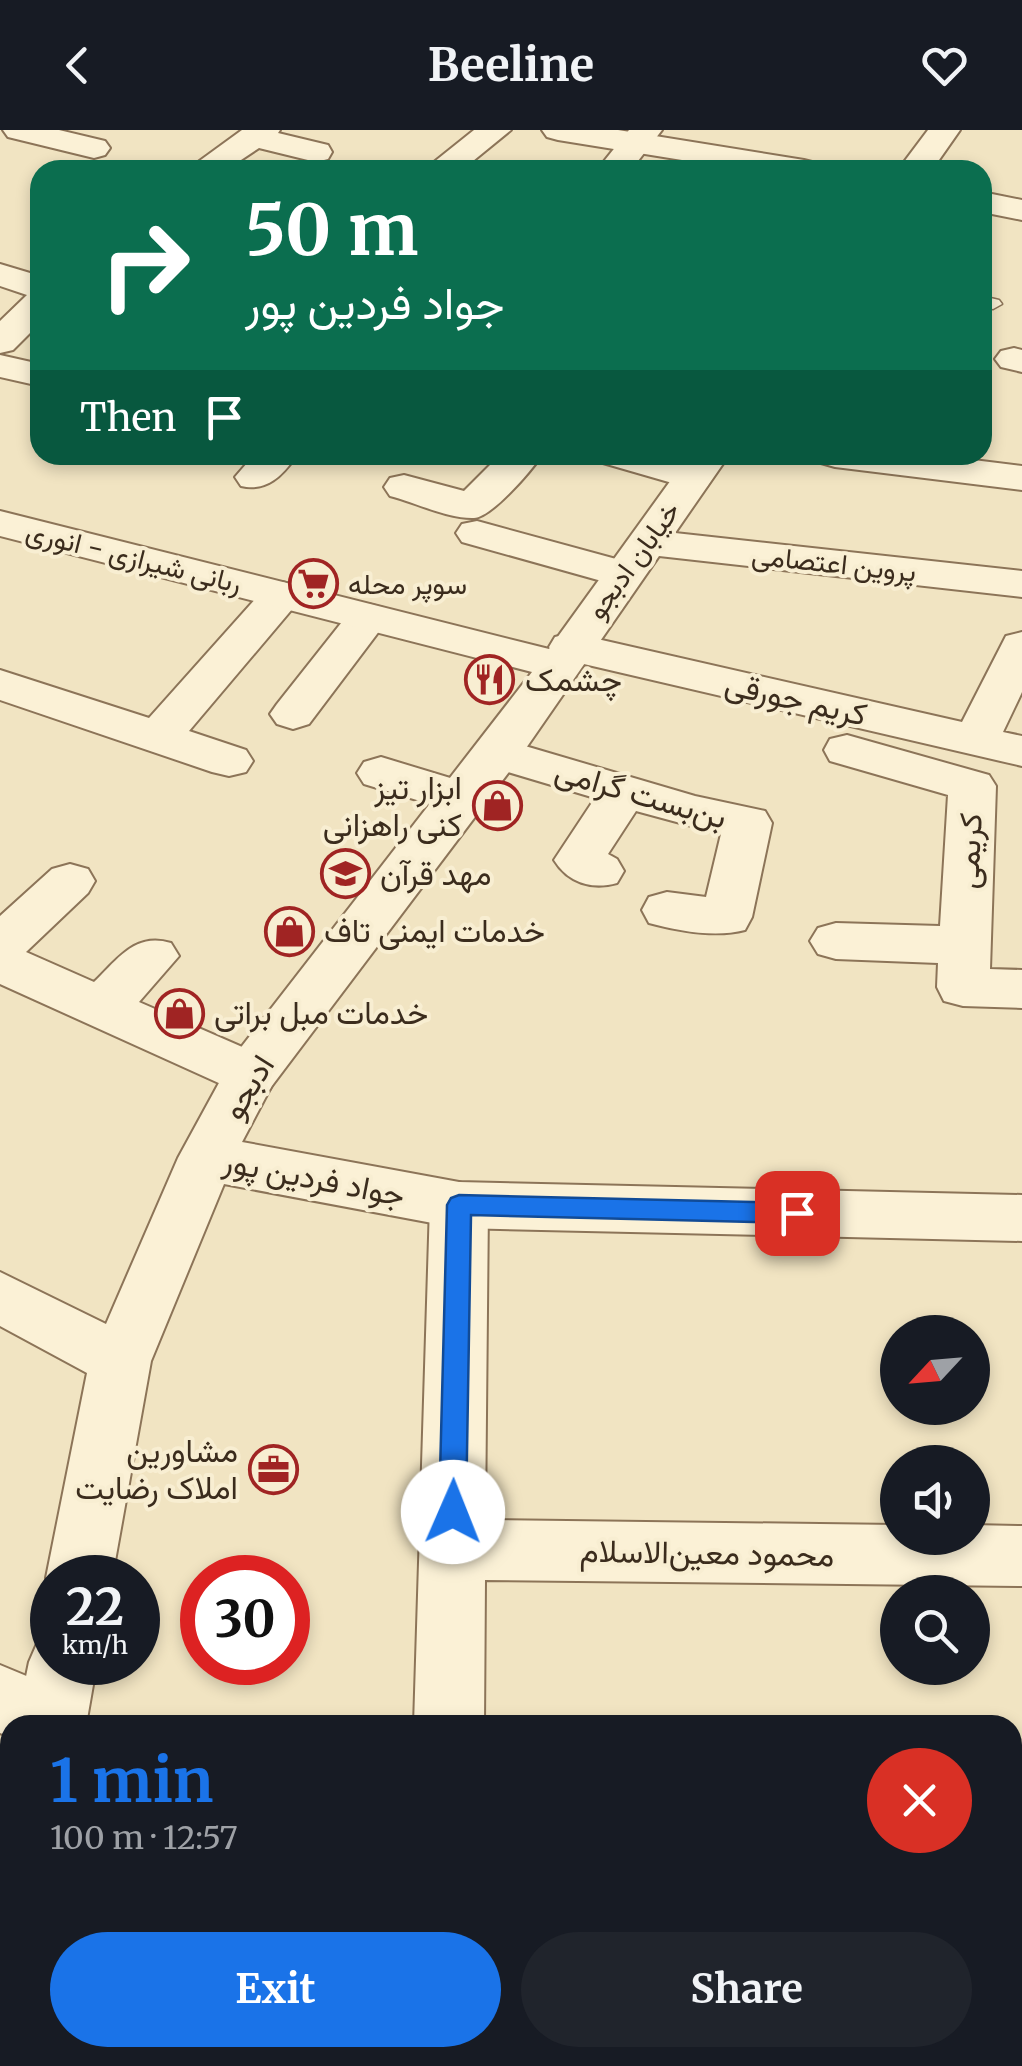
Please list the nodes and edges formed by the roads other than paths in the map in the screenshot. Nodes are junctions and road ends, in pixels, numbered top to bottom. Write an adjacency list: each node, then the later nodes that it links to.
1 (17, 130): 7 (street); 8 (street)
2 (495, 130): 11 (street)
3 (558, 130): 6 (street)
4 (944, 130): 14 (street)
5 (259, 133): 9 (street); 10 (street)
6 (642, 136): 12 (street); 13 (street)
7 (100, 137)
8 (0, 142)
9 (316, 152)
10 (219, 160)
11 (454, 160)
12 (622, 160)
13 (756, 160)
14 (922, 160)
15 (992, 204): 16 (street)
16 (1022, 210)
17 (30, 288): 18 (street)
18 (0, 342)
19 (0, 366): 20 (street)
20 (30, 374)
21 (498, 465): 25 (street)
22 (967, 465): 24 (street)
23 (701, 466): 28 (street, خیابان ادبجو)
24 (1022, 478)
25 (404, 487)
26 (0, 523): 30 (street, ربانی شیرازی - انوری)
27 (478, 533): 28 (street, پروین اعتصامی)
28 (635, 558): 29 (street, پروین اعتصامی); 33 (street, خیابان ادبجو)
29 (1022, 584)
30 (282, 595): 31 (street, ربانی شیرازی - انوری); 36 (street)
31 (368, 616): 33 (street, ربانی شیرازی - انوری); 35 (street)
32 (1022, 646): 37 (street)
33 (564, 656): 37 (street, کریم جورقی); 40 (street, ادبجو)
34 (0, 684): 36 (street)
35 (293, 714)
36 (158, 737): 41 (street)
37 (976, 740): 39 (street, کریم جورقی)
38 (846, 750): 49 (street, کریمی)
39 (1022, 751)
40 (498, 753): 43 (street, بن‌بست گرامی); 44 (street, ادبجو)
41 (228, 761)
42 (381, 773): 44 (street)
43 (624, 790): 45 (street); 47 (street, بن‌بست گرامی)
44 (463, 798): 55 (street, ادبجو)
45 (600, 871)
46 (70, 880): 50 (street)
47 (666, 910)
48 (836, 941): 49 (street)
49 (964, 944): 53 (street, کریمی)
50 (0, 946)
51 (152, 956): 54 (street)
52 (0, 962): 54 (street)
53 (1022, 989)
54 (101, 1007): 55 (street)
55 (252, 1074): 56 (street, ادبجو)
56 (206, 1158): 57 (street, جواد فردین پور); 60 (street, ادبجو)
57 (459, 1205): 58 (street, جواد فردین پور); 61 (street)
58 (1022, 1218)
59 (0, 1297): 60 (street)
60 (120, 1361): 62 (street, ادبجو)
61 (452, 1550): 63 (street, محمود معین‌الاسلام); 64 (street)
62 (83, 1555)
63 (1022, 1556)
64 (448, 1715)

